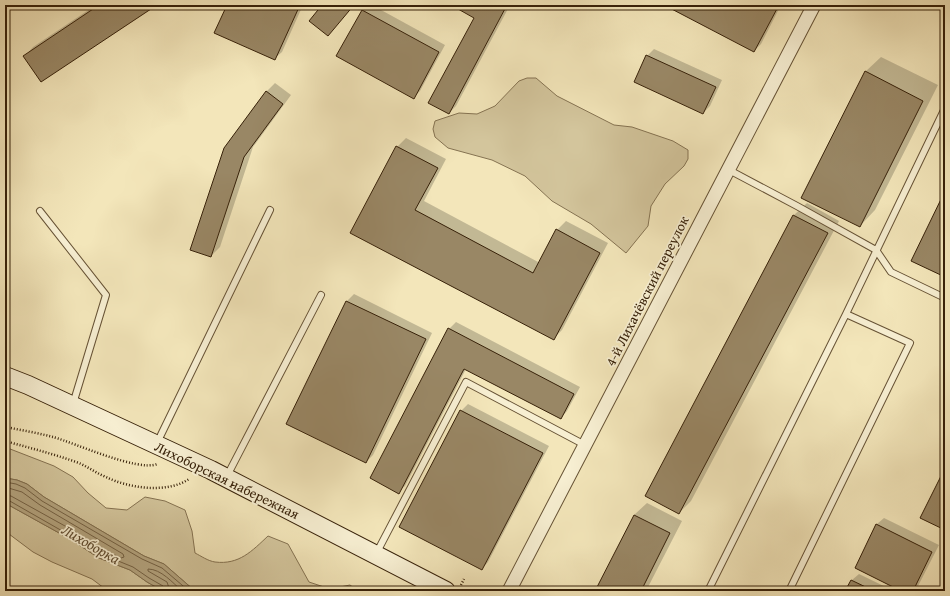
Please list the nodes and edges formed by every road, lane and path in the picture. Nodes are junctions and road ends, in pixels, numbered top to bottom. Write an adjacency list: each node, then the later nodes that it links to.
1 (814, 5): 3 (street, 4-й Лихачёвский переулок)
2 (945, 108): 6 (lane)
3 (729, 170): 6 (lane); 15 (street, 4-й Лихачёвский переулок)
4 (270, 210): 14 (lane)
5 (40, 211): 11 (lane)
6 (876, 250): 8 (lane); 9 (lane)
7 (321, 295): 18 (lane)
8 (945, 298)
9 (846, 314): 22 (lane); 23 (lane)
10 (5, 376): 11 (street, Лихоборская набережная)
11 (73, 406): 14 (street, Лихоборская набережная)
12 (5, 427): 16 (path)
13 (5, 441): 17 (path)
14 (156, 444): 18 (street, Лихоборская набережная)
15 (585, 445): 19 (lane); 21 (street, 4-й Лихачёвский переулок)
16 (158, 464)
17 (190, 478)
18 (226, 478): 19 (street, Лихоборская набережная)
19 (376, 554): 20 (street, Лихоборская набережная)
20 (446, 591)
21 (509, 591)
22 (708, 591)
23 (789, 591)

